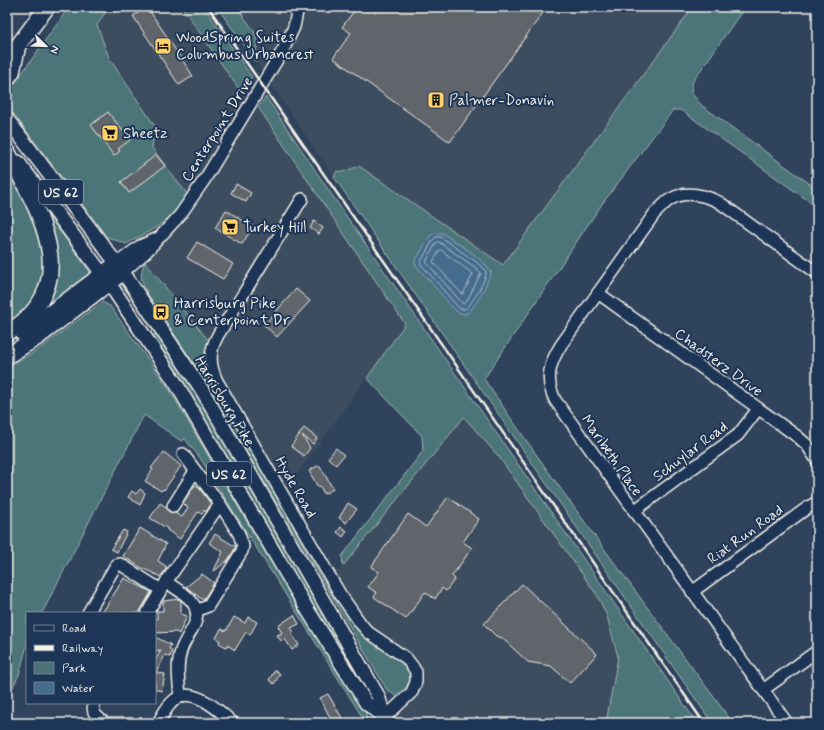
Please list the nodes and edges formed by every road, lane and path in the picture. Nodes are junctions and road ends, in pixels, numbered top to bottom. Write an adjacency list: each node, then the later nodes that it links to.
1 (47, 7): 3 (highway)
2 (298, 7): 8 (street, Centerpoint Drive)
3 (9, 70)
4 (7, 119): 8 (main road, Harrisburg Pike / US 62)
5 (7, 147): 10 (main road, US 62)
6 (7, 151): 12 (highway)
7 (302, 199): 32 (street, Hyde Road)
8 (119, 268): 10 (highway); 32 (main road, Harrisburg Pike / US 62)
9 (817, 274): 11 (street, Maribeth Place)
10 (106, 279): 13 (highway); 14 (highway); 32 (main road, US 62)
11 (598, 294): 15 (street, Chadsterz Drive); 22 (street, Maribeth Place)
12 (7, 333)
13 (7, 339)
14 (7, 356)
15 (758, 409): 17 (street, Chadsterz Drive); 22 (street, Schuylar Road)
16 (183, 454): 18 (street)
17 (817, 460)
18 (195, 471): 20 (street); 21 (street)
19 (817, 502): 24 (street, Riat Run Road)
20 (220, 504): 23 (street); 25 (street)
21 (173, 506)
22 (634, 511): 24 (street, Maribeth Place)
23 (164, 586): 25 (street); 26 (street); 27 (street)
24 (692, 592): 29 (street, Maribeth Place)
25 (196, 611): 30 (street)
26 (89, 612)
27 (148, 612)
28 (817, 651): 29 (street)
29 (763, 690): 36 (street, Maribeth Place)
30 (180, 696): 34 (street); 35 (street)
31 (94, 704): 33 (street)
32 (384, 721)
33 (105, 723)
34 (158, 723)
35 (233, 723)
36 (787, 723)

